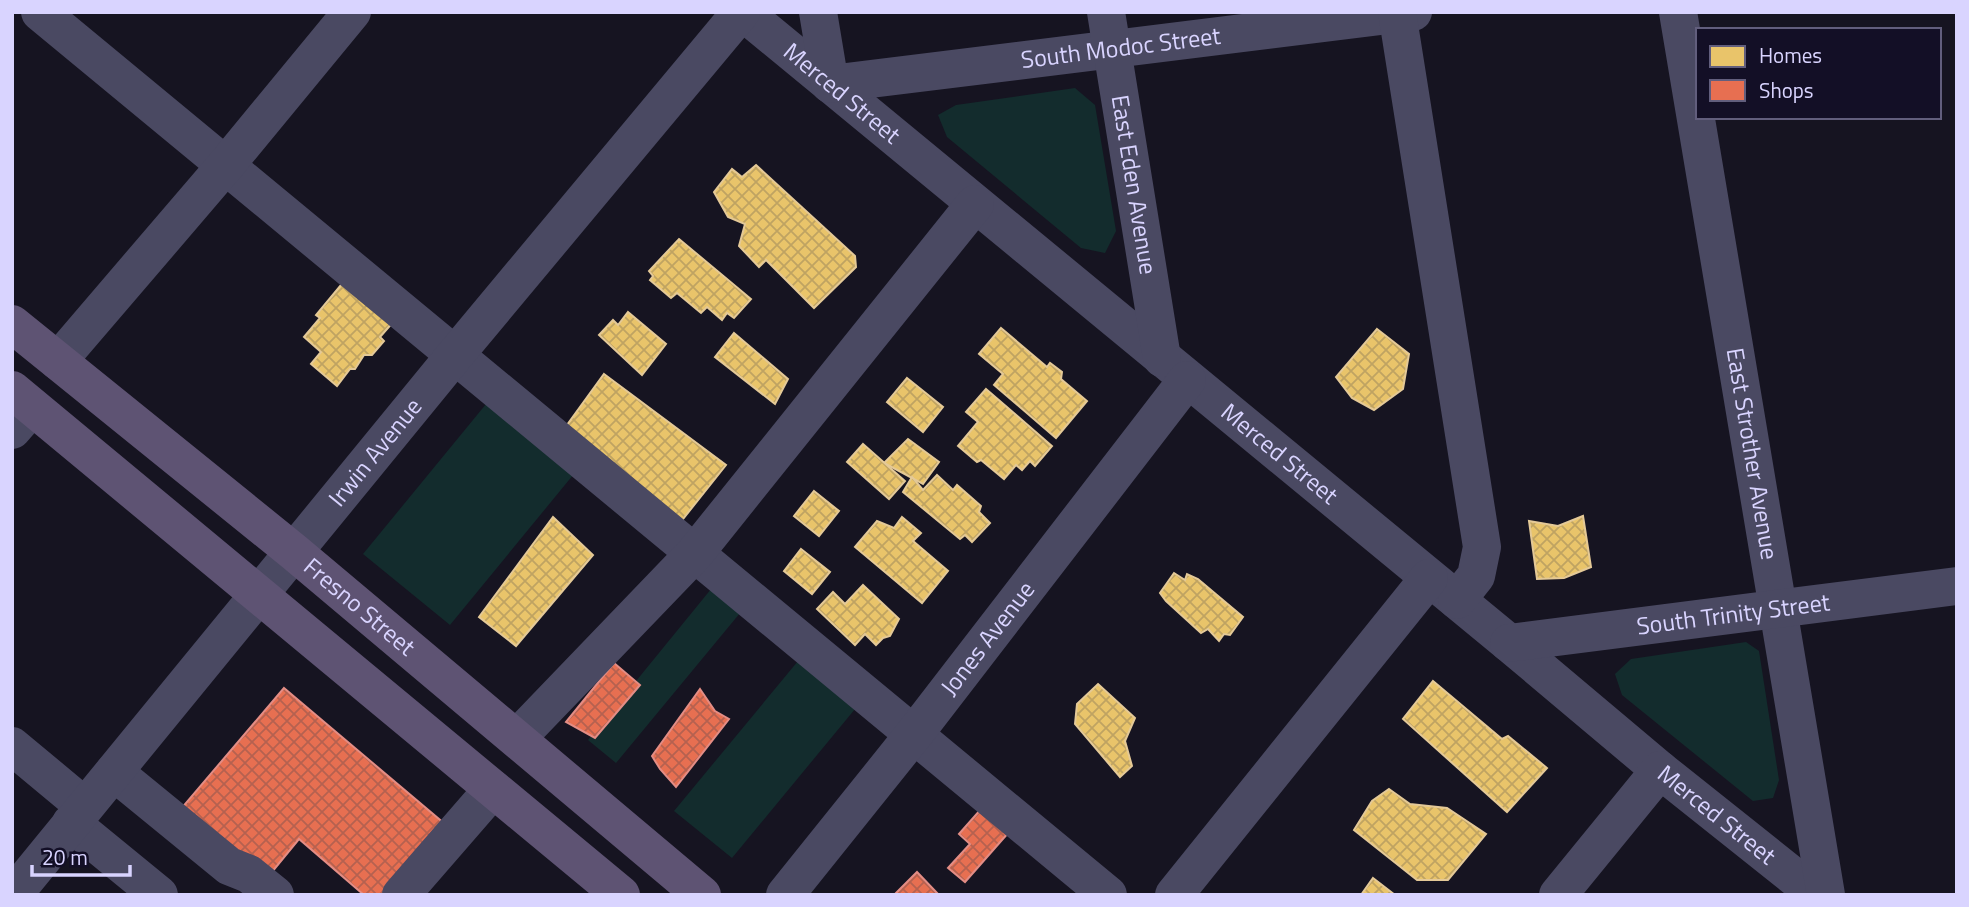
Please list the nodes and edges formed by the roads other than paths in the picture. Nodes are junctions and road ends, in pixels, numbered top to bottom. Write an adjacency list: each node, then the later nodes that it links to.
1 (40, 12): 10 (street)
2 (352, 12): 10 (street)
3 (742, 12): 9 (street, Merced Street); 13 (street, Irwin Avenue)
4 (818, 12): 9 (street)
5 (1106, 12): 8 (street, East Eden Avenue)
6 (1678, 12): 22 (street, East Strother Avenue)
7 (1402, 13): 8 (street, South Modoc Street); 20 (street)
8 (1112, 49): 9 (street, South Modoc Street); 15 (street, East Eden Avenue)
9 (830, 84): 11 (street, Merced Street)
10 (225, 166): 13 (street); 14 (street)
11 (975, 204): 15 (street, Merced Street); 18 (street)
12 (12, 324): 14 (main road, Fresno Street)
13 (455, 355): 17 (street, Irwin Avenue); 18 (street)
14 (58, 361): 17 (main road, Fresno Street)
15 (1174, 369): 20 (street, Merced Street); 24 (street, Jones Avenue)
16 (19, 409): 21 (main road)
17 (294, 552): 21 (street, Irwin Avenue); 25 (main road, Fresno Street)
18 (695, 553): 24 (street); 25 (street)
19 (1957, 586): 22 (street, South Trinity Street)
20 (1443, 589): 23 (street, Merced Street); 39 (street)
21 (258, 596): 28 (street, Irwin Avenue); 29 (main road)
22 (1778, 609): 23 (street, South Trinity Street); 42 (street, East Strother Avenue)
23 (1510, 643): 27 (street, Merced Street)
24 (915, 733): 37 (street, Jones Avenue); 38 (street)
25 (517, 738): 36 (main road, Fresno Street)
26 (12, 746): 30 (street)
27 (1660, 770): 40 (street); 41 (street, Merced Street)
28 (114, 772): 30 (street, Irwin Avenue); 33 (street)
29 (492, 789): 34 (street); 35 (main road)
30 (77, 815): 31 (street, Irwin Avenue); 32 (street)
31 (13, 895)
32 (159, 895)
33 (275, 895)
34 (401, 895)
35 (621, 895)
36 (702, 895)
37 (785, 895)
38 (1108, 895)
39 (1174, 895)
40 (1558, 895)
41 (1817, 895)
42 (1826, 895)

